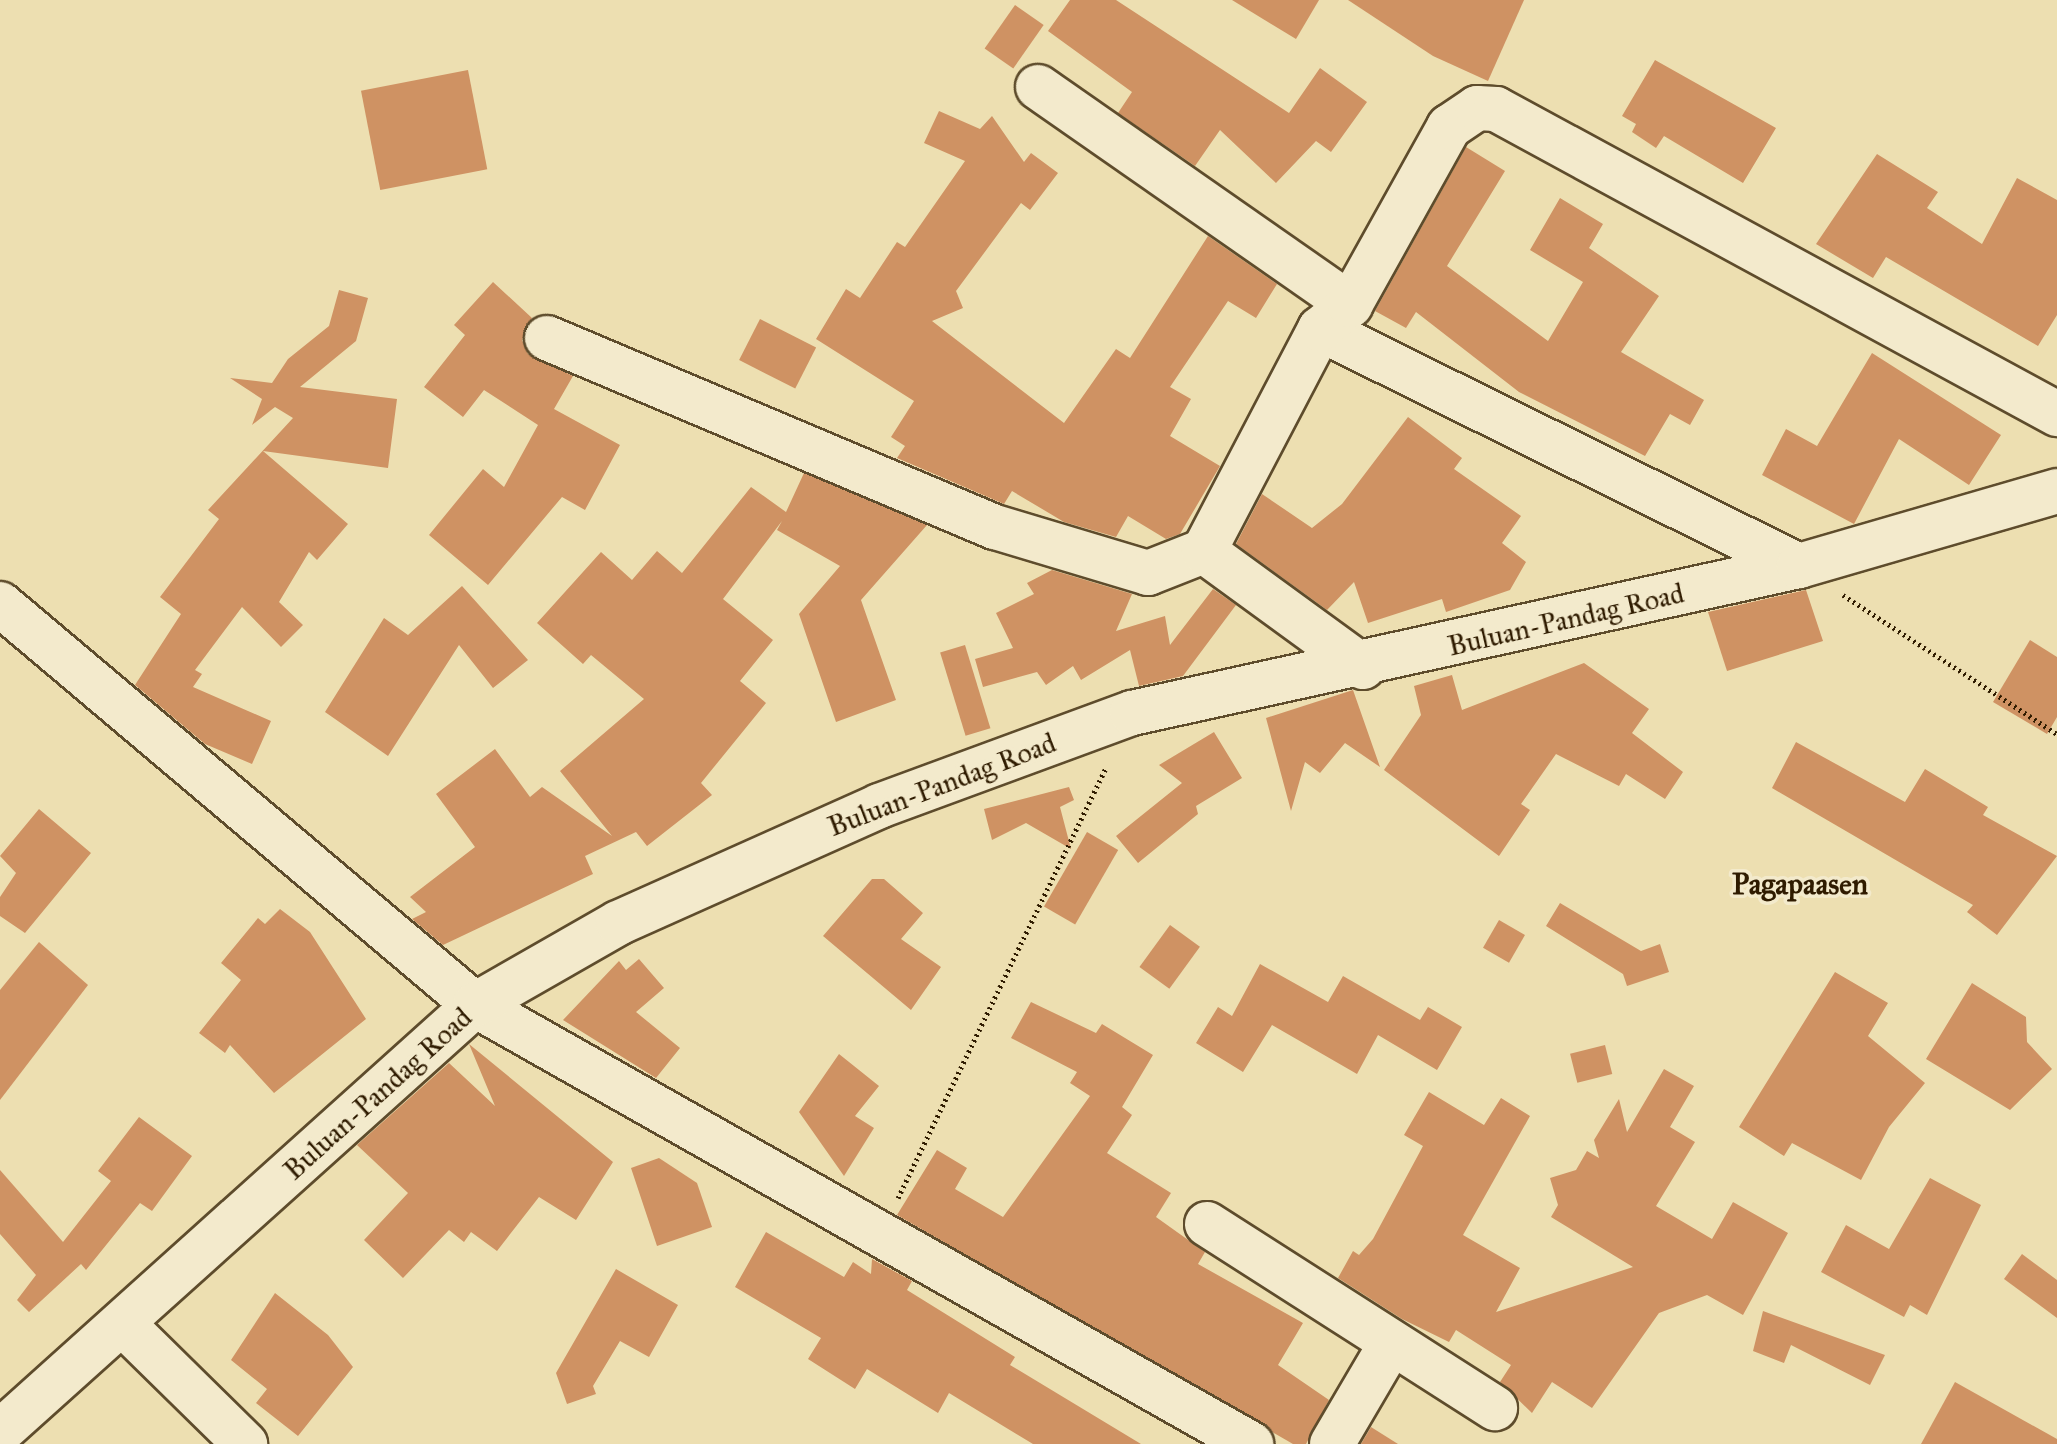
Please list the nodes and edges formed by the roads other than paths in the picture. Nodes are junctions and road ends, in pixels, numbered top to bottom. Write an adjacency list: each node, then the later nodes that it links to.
1 (1038, 87): 2 (street)
2 (1335, 317): 4 (street); 6 (street); 7 (street)
3 (547, 338): 6 (street)
4 (2057, 414)
5 (2057, 491): 7 (street, Buluan-Pandag Road)
6 (1204, 551): 9 (street)
7 (1799, 566): 9 (street, Buluan-Pandag Road)
8 (0, 604): 10 (street)
9 (1363, 667): 10 (street, Buluan-Pandag Road)
10 (475, 1005): 12 (street, Buluan-Pandag Road); 17 (street)
11 (1207, 1224): 13 (street)
12 (124, 1325): 15 (street, Buluan-Pandag Road); 16 (street)
13 (1390, 1345): 14 (street); 18 (street)
14 (1495, 1408)
15 (0, 1432)
16 (245, 1444)
17 (1251, 1444)
18 (1332, 1444)

